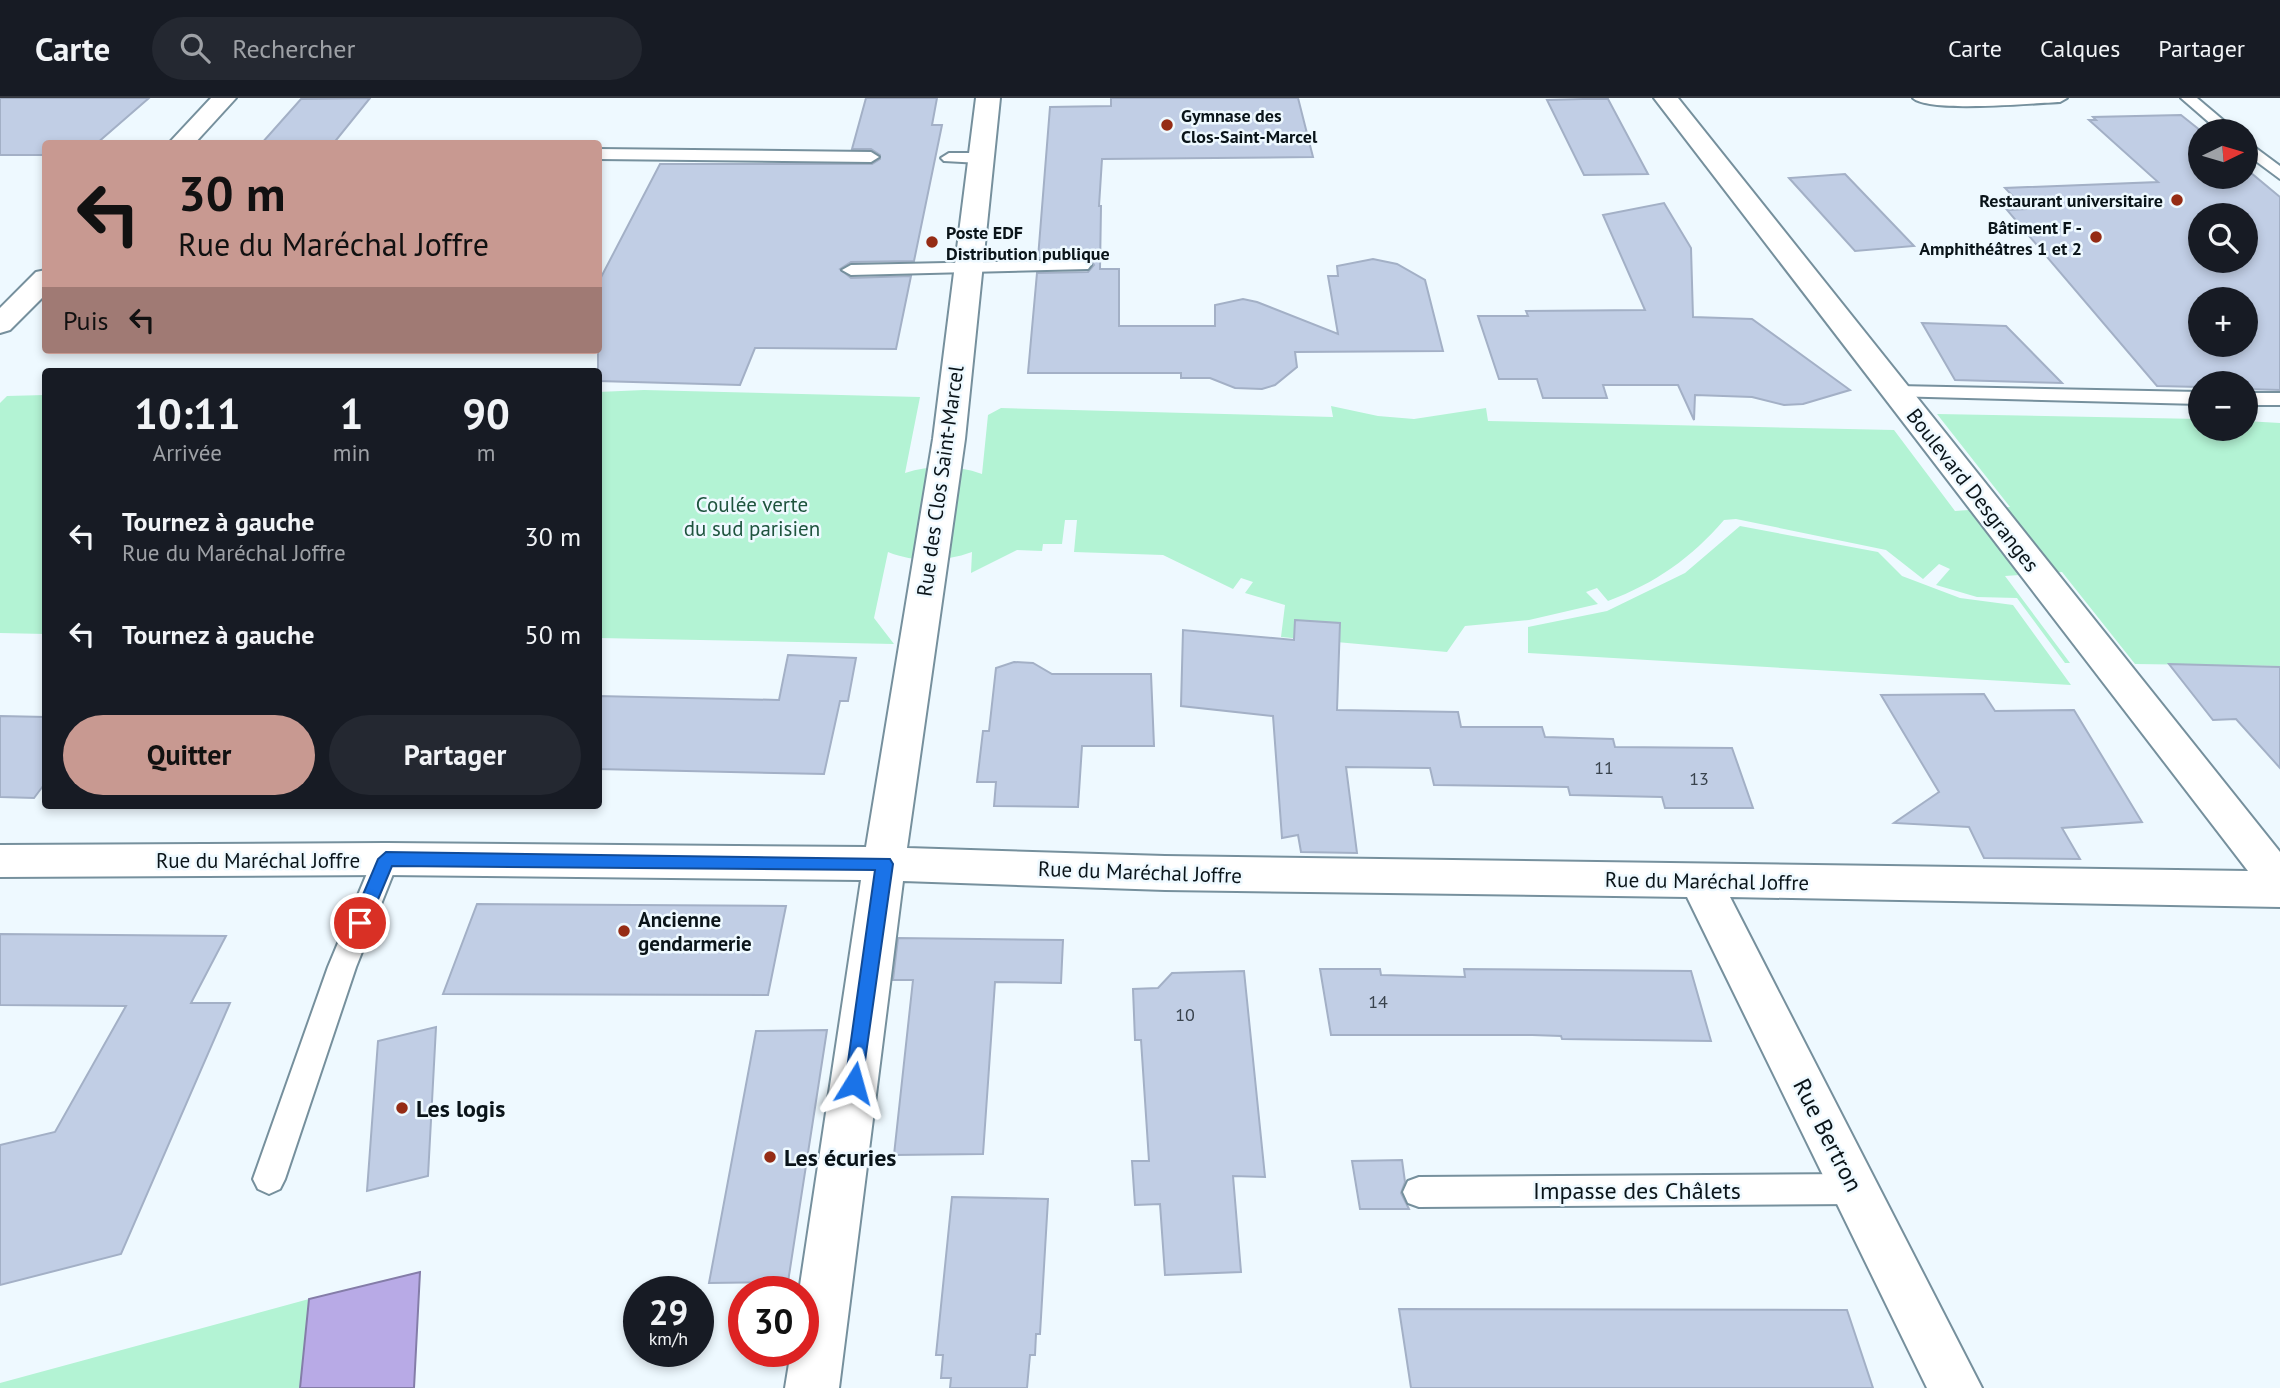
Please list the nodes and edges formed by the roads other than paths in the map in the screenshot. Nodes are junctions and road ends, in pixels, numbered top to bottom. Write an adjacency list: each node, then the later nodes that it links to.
1 (224, 98): 8 (street)
2 (988, 98): 13 (street, Rue des Clos Saint-Marcel)
3 (1666, 98): 20 (street, Boulevard Desgranges)
4 (1920, 98): 5 (lane)
5 (2060, 98)
6 (2188, 98): 7 (lane)
7 (2213, 119)
8 (184, 140)
9 (602, 154): 11 (lane)
10 (2258, 156): 14 (lane)
11 (871, 158)
12 (949, 158): 13 (lane)
13 (980, 158): 16 (street, Rue des Clos Saint-Marcel)
14 (2280, 174)
15 (1082, 265): 16 (lane)
16 (967, 268): 17 (lane); 26 (street, Rue des Clos Saint-Marcel)
17 (850, 270)
18 (42, 282): 19 (street)
19 (0, 324)
20 (1897, 392): 21 (lane); 28 (street, Boulevard Desgranges)
21 (2188, 398)
22 (2258, 399): 23 (lane)
23 (2280, 399)
24 (386, 859): 25 (street, Rue du Maréchal Joffre); 26 (street, Rue du Maréchal Joffre); 30 (lane)
25 (0, 861)
26 (884, 864): 27 (street, Rue du Maréchal Joffre); 33 (street, Rue des Clos Saint-Marcel)
27 (1701, 882): 29 (street, Rue du Maréchal Joffre); 31 (street, Rue Bertron)
28 (2280, 882)
29 (2280, 890)
30 (269, 1178)
31 (1855, 1189): 32 (lane, Impasse des Châlets); 34 (street, Rue Bertron)
32 (1419, 1192)
33 (812, 1388)
34 (1955, 1388)

